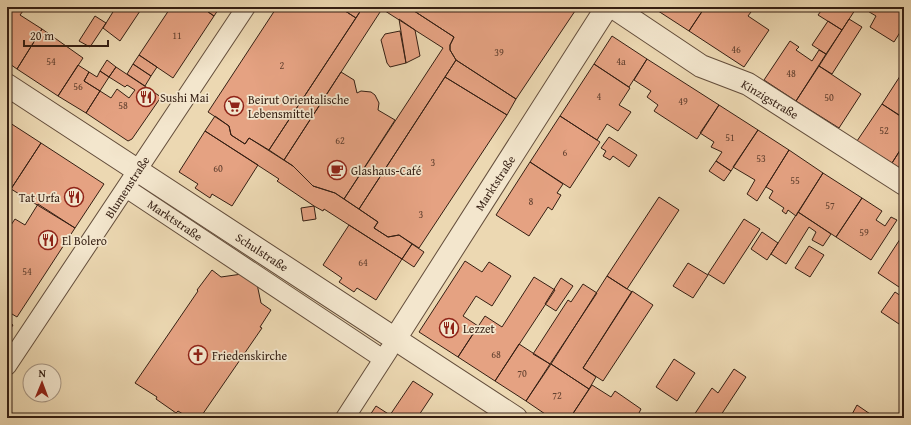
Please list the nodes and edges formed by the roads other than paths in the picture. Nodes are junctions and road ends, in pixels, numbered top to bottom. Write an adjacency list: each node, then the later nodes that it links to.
1 (246, 7): 5 (street, Blumenstraße)
2 (607, 7): 7 (street, Marktstraße)
3 (613, 7): 6 (street, Kinzigstraße)
4 (7, 85): 5 (street, Schulstraße)
5 (132, 179): 7 (street, Schulstraße); 8 (street, Marktstraße); 9 (street, Blumenstraße)
6 (904, 184)
7 (395, 339): 8 (street, Marktstraße); 11 (street, Schulstraße)
8 (383, 359): 10 (street, Marktstraße)
9 (7, 366)
10 (345, 418)
11 (516, 418)

